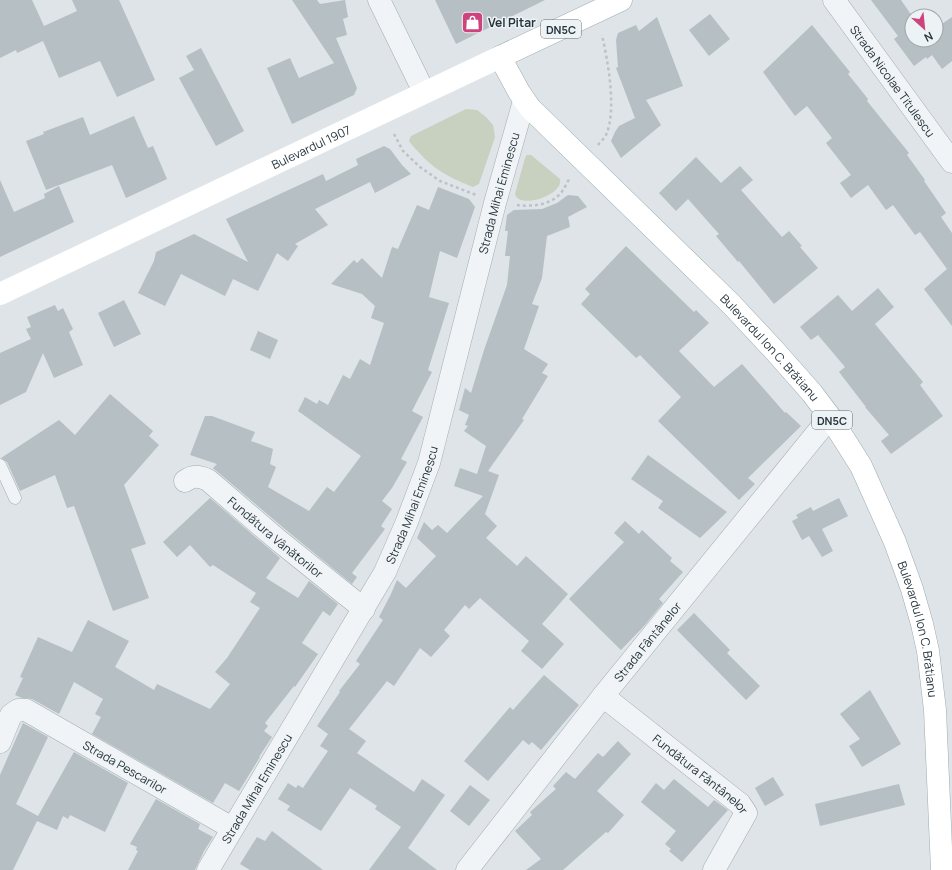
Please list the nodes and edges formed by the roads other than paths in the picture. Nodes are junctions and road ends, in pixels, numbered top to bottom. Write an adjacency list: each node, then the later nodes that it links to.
1 (379, 0): 5 (street)
2 (834, 0): 7 (street, Strada Nicolae Titulescu)
3 (611, 2): 4 (main road, Bulevardul 1907 / DN5C)
4 (500, 57): 5 (main road, Bulevardul 1907); 6 (main road, Bulevardul Ion C. Brătianu / DN5C)
5 (424, 92): 8 (main road, Bulevardul 1907)
6 (524, 101): 9 (main road, Bulevardul Ion C. Brătianu / DN5C); 13 (street, Strada Mihai Eminescu)
7 (952, 162)
8 (0, 294)
9 (830, 417): 14 (street, Strada Fântânelor); 20 (main road, Bulevardul Ion C. Brătianu / DN5C)
10 (0, 465): 12 (lane)
11 (185, 481): 13 (street, Fundătura Vânătorilor)
12 (15, 498)
13 (364, 609): 16 (street, Strada Mihai Eminescu)
14 (603, 696): 18 (street, Strada Fântânelor); 19 (street, Fundătura Fântânelor)
15 (0, 742): 16 (street, Strada Pescarilor)
16 (232, 828): 17 (street, Strada Mihai Eminescu)
17 (208, 870)
18 (467, 870)
19 (714, 870)
20 (942, 870)

